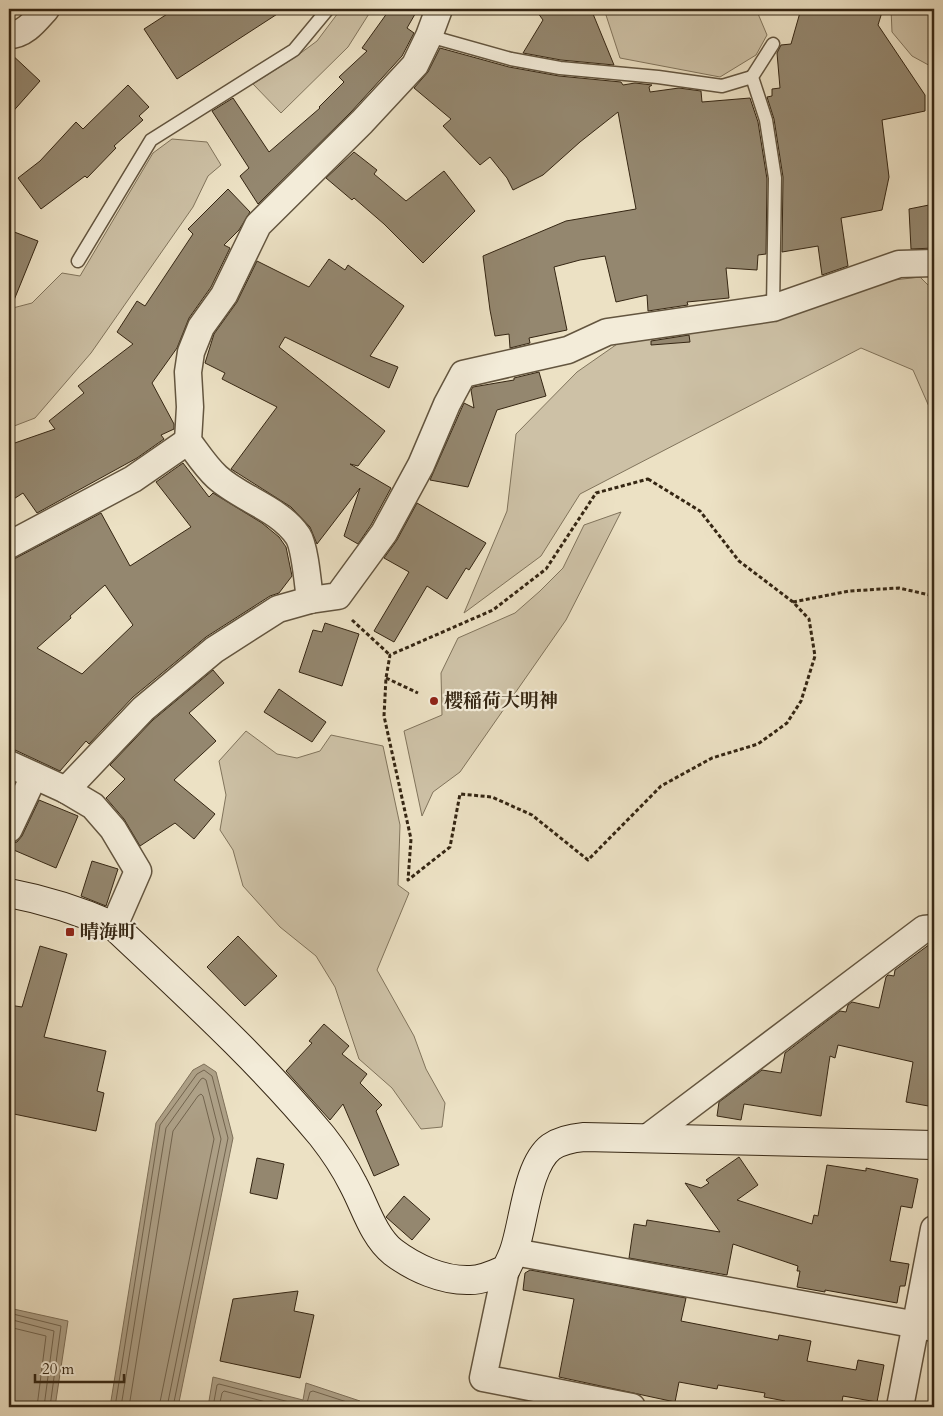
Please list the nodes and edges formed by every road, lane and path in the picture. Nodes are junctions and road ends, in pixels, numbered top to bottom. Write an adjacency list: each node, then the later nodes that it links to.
1 (46, 9): 4 (street)
2 (328, 9): 8 (lane)
3 (439, 9): 5 (street)
4 (9, 35)
5 (429, 36): 7 (lane); 11 (street)
6 (773, 44): 7 (lane)
7 (752, 77): 10 (lane)
8 (78, 261)
9 (934, 263): 10 (street)
10 (773, 308): 13 (street)
11 (188, 441): 12 (street); 15 (street)
12 (9, 545)
13 (338, 596): 15 (street); 17 (path)
14 (934, 596): 16 (path)
15 (310, 600): 22 (street)
16 (793, 602): 17 (path); 18 (path)
17 (390, 655): 18 (path)
18 (386, 678): 19 (path)
19 (418, 693)
20 (9, 764): 21 (street)
21 (34, 776): 22 (street); 23 (street)
22 (66, 790): 25 (street)
23 (9, 829)
24 (9, 893): 25 (street)
25 (114, 926): 30 (street)
26 (934, 928): 27 (street)
27 (647, 1138): 28 (street); 30 (street)
28 (934, 1145)
29 (934, 1229): 31 (street)
30 (510, 1260): 31 (street); 32 (street)
31 (925, 1327): 33 (street)
32 (632, 1407)
33 (900, 1407)

